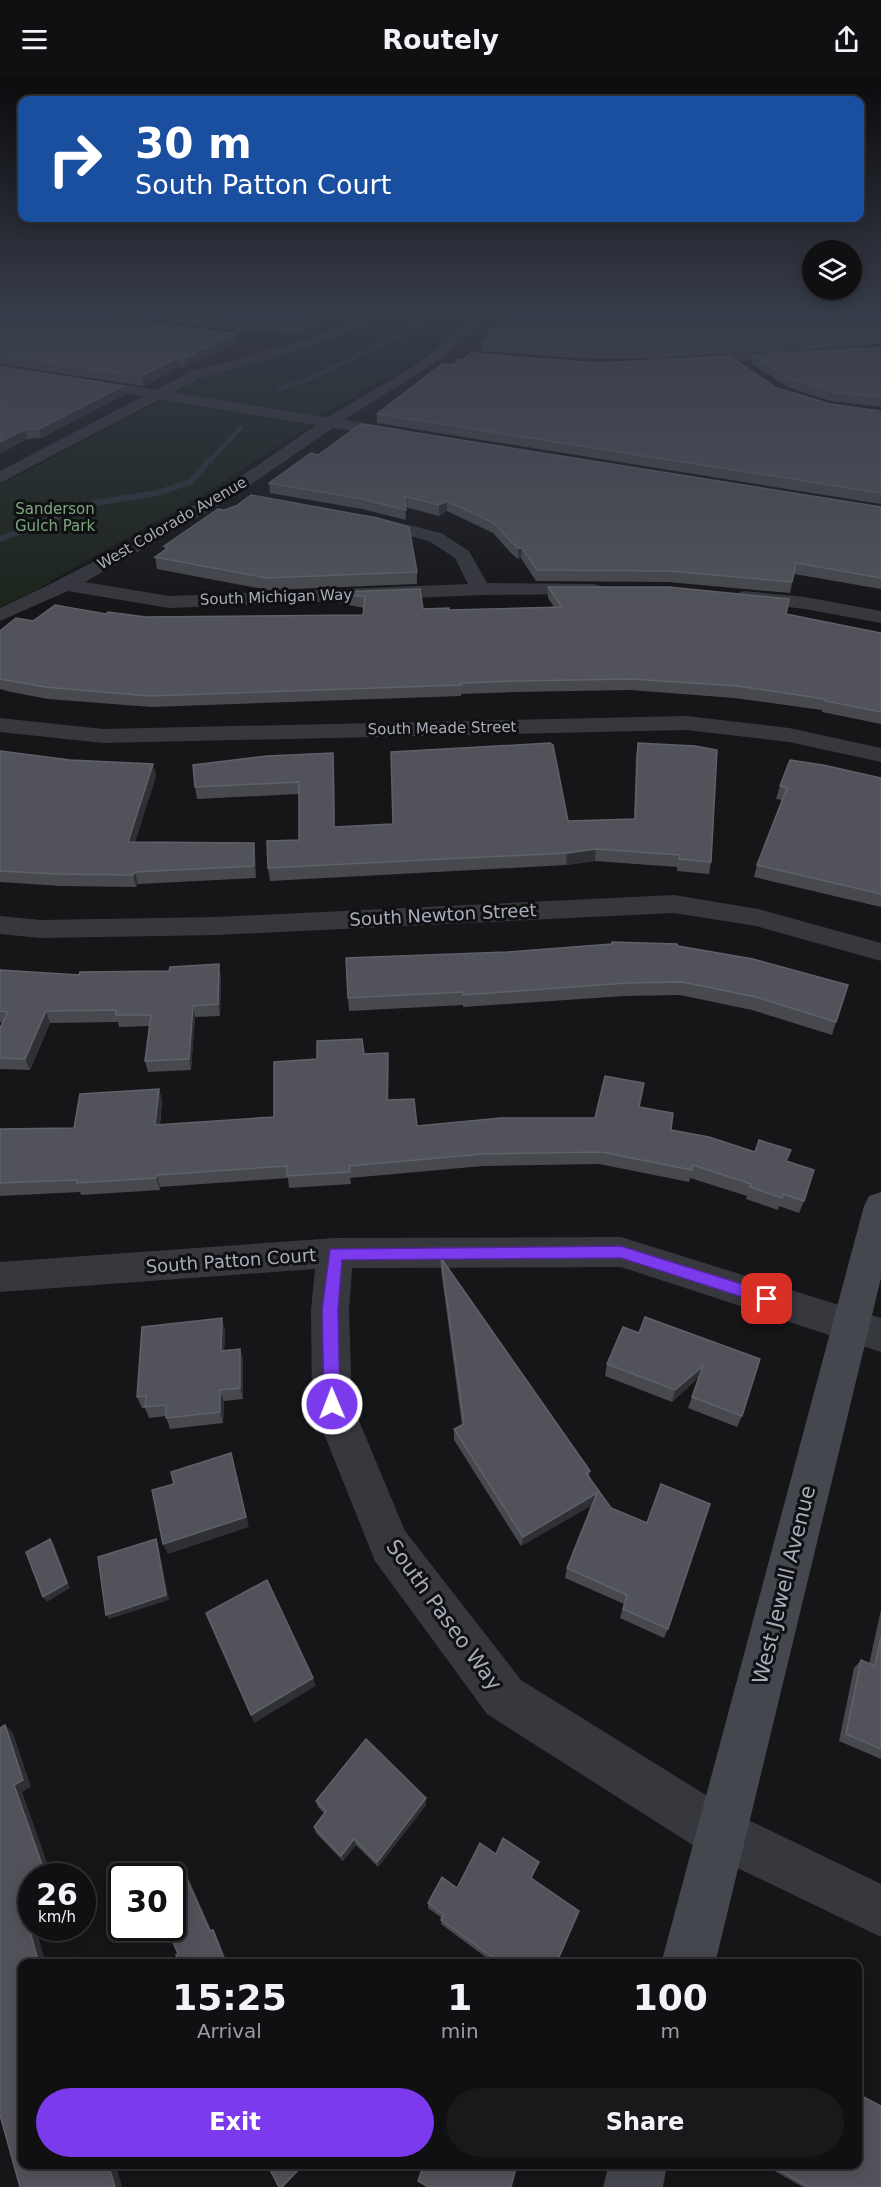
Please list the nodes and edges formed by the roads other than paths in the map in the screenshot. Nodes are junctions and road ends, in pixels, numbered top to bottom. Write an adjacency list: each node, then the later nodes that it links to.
1 (124, 410): 7 (street)
2 (258, 410): 4 (street)
3 (349, 410): 4 (street, West Colorado Avenue)
4 (331, 422): 5 (street); 9 (street, West Colorado Avenue)
5 (413, 435)
6 (11, 455): 7 (street)
7 (33, 459): 8 (street)
8 (0, 478)
9 (227, 493): 10 (street); 12 (street, West Colorado Avenue)
10 (251, 497)
11 (356, 518): 13 (street)
12 (66, 585): 13 (street, South Michigan Way); 16 (street, West Colorado Avenue)
13 (481, 590): 14 (street, South Michigan Way)
14 (609, 590)
15 (725, 595): 17 (street)
16 (0, 615)
17 (881, 616)
18 (0, 725): 19 (street, South Meade Street)
19 (881, 755)
20 (0, 925): 21 (street, South Newton Street)
21 (881, 952)
22 (881, 1206): 25 (main road, West Jewell Avenue)
23 (335, 1254): 24 (street, South Patton Court); 25 (street, South Patton Court); 26 (street, South Paseo Way)
24 (0, 1277)
25 (866, 1330): 26 (main road, West Jewell Avenue)
26 (720, 1833): 27 (street, South Paseo Way); 28 (main road, West Jewell Avenue)
27 (881, 1911)
28 (689, 1959)
29 (637, 2169): 30 (main road)
30 (633, 2187)

